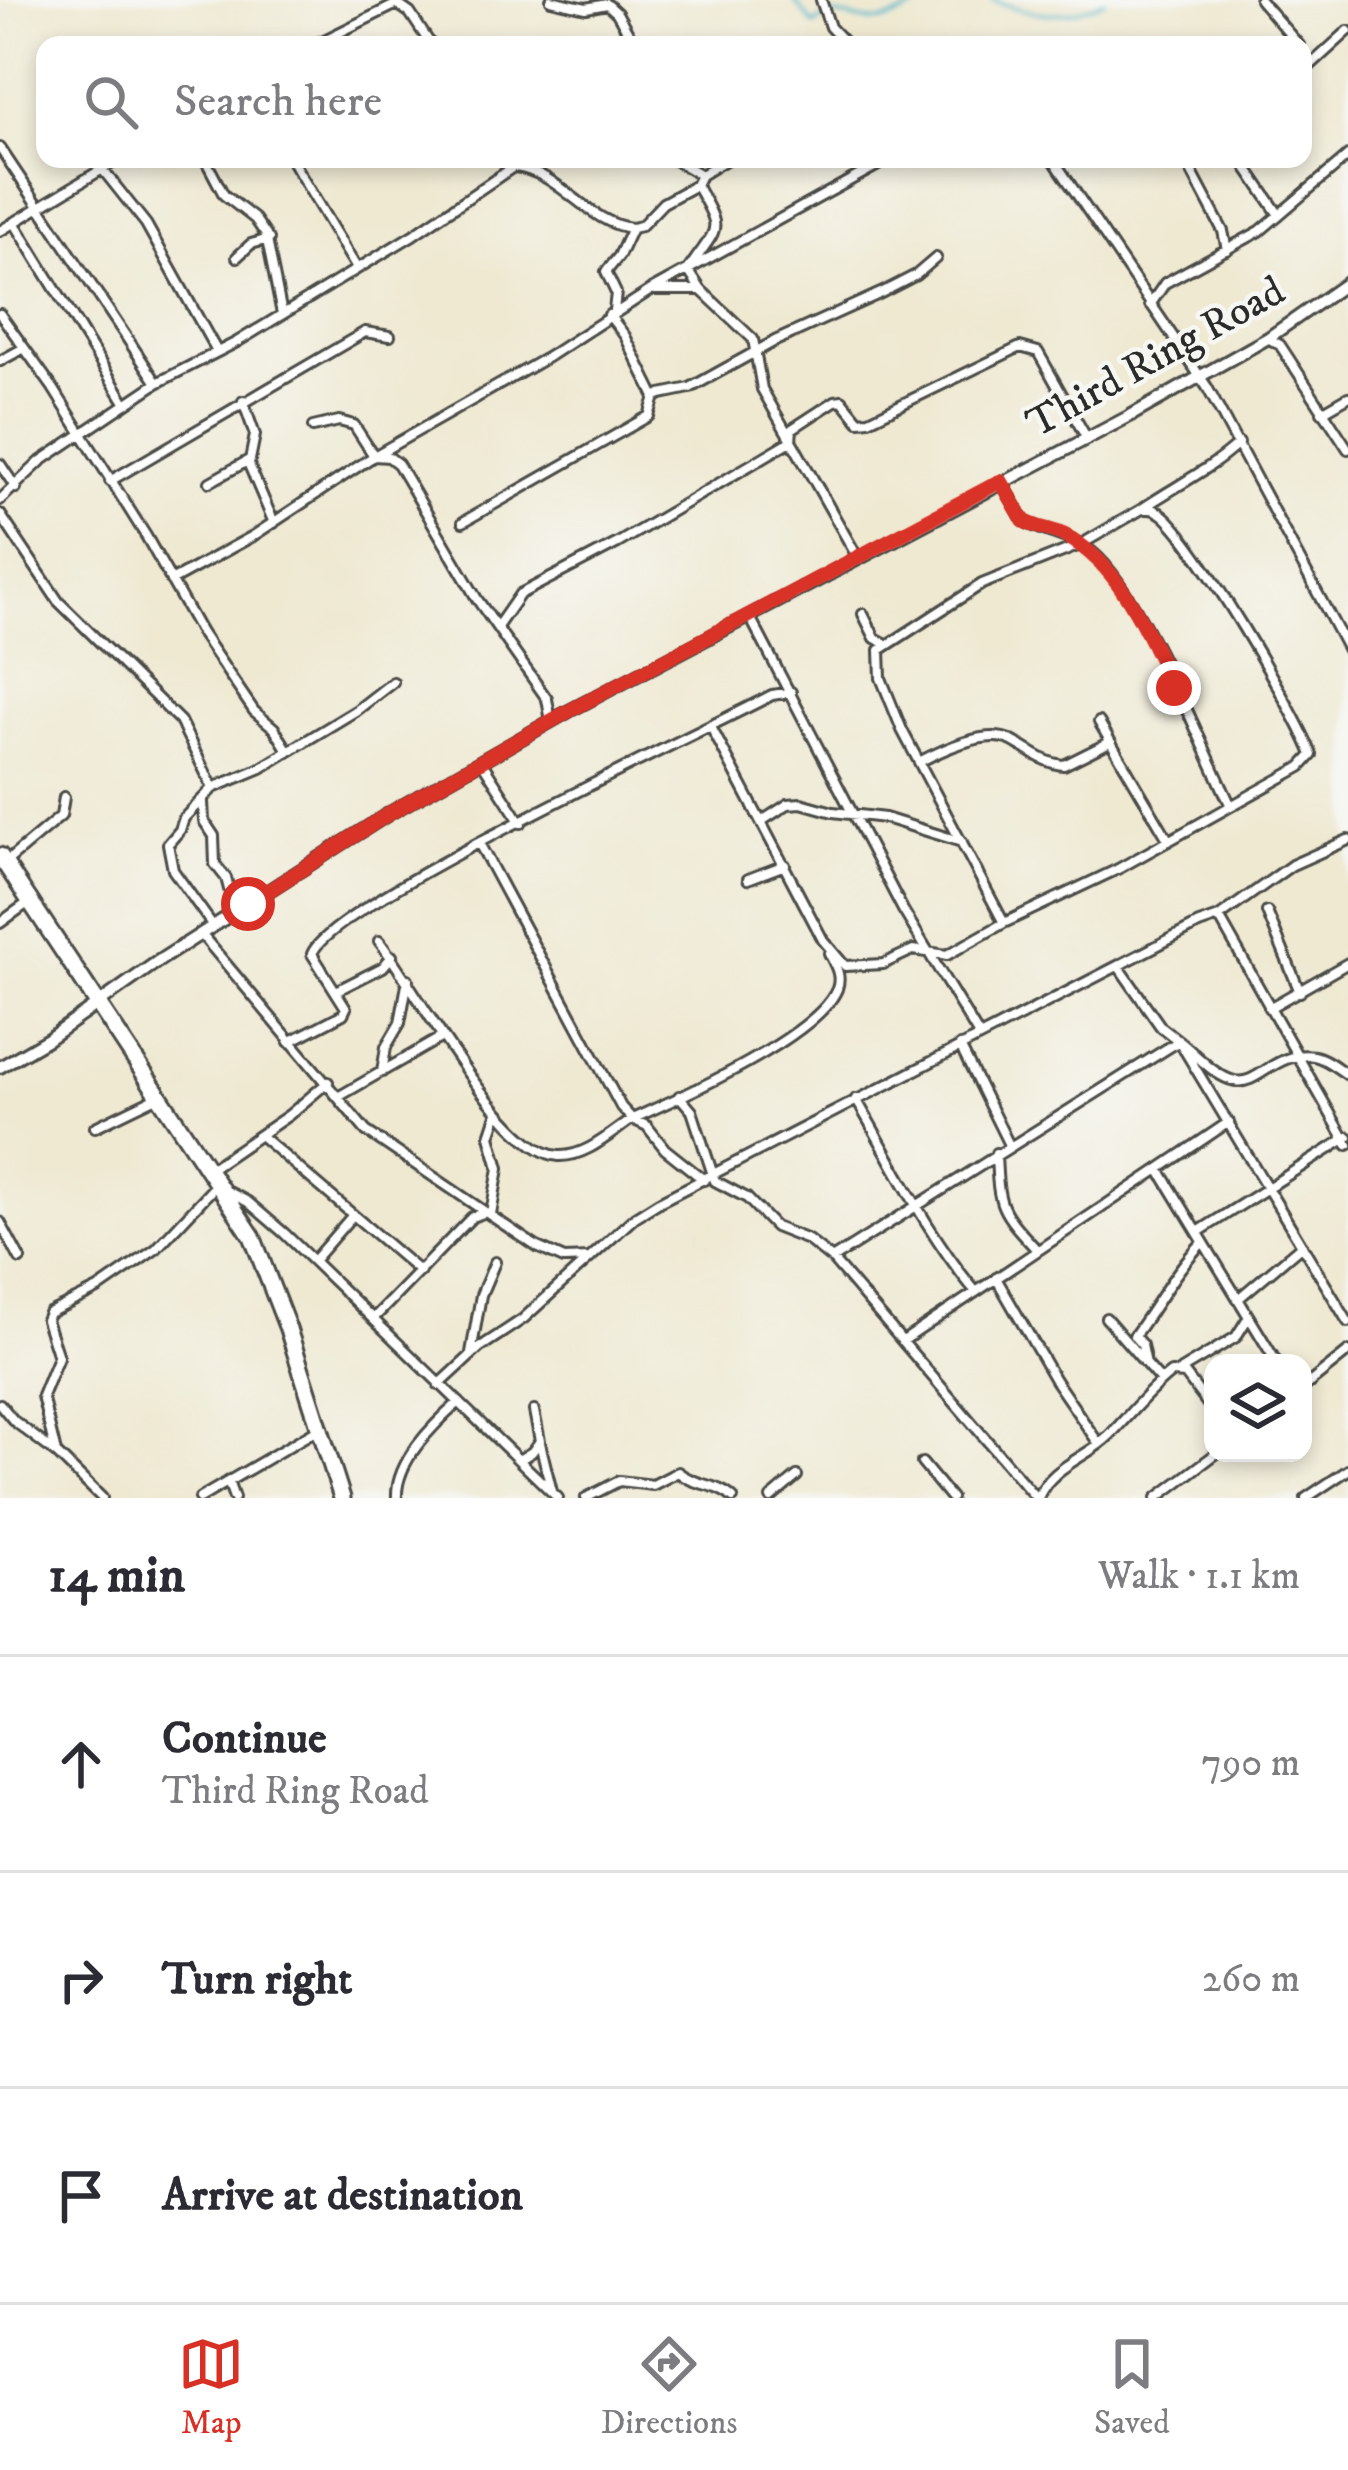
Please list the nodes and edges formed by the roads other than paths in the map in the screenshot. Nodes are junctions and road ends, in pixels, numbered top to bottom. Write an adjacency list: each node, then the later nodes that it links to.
1 (412, 0): 5 (street)
2 (551, 0): 9 (street)
3 (821, 0): 10 (street)
4 (1260, 0): 11 (street)
5 (398, 4): 7 (street); 8 (street)
6 (1348, 31): 12 (street)
7 (332, 36)
8 (425, 36)
9 (630, 36)
10 (838, 36)
11 (1290, 36)
12 (1312, 64)
13 (0, 148): 29 (street)
14 (1348, 156): 30 (street)
15 (106, 168): 26 (street)
16 (211, 168): 35 (street)
17 (296, 168): 40 (street)
18 (506, 168): 40 (street)
19 (526, 168): 32 (street)
20 (689, 168): 27 (street)
21 (712, 168): 27 (street)
22 (873, 168): 41 (street)
23 (1059, 168): 45 (street)
24 (1190, 168): 37 (street)
25 (1247, 168): 30 (street)
26 (103, 170): 29 (street); 52 (street)
27 (701, 175): 28 (street)
28 (695, 185): 34 (street); 41 (street)
29 (38, 206): 31 (street); 56 (street)
30 (1279, 215): 37 (street)
31 (14, 222): 33 (street); 60 (street)
32 (618, 228): 34 (street); 36 (street)
33 (0, 231)
34 (630, 232): 36 (street)
35 (269, 239): 38 (street); 48 (street)
36 (622, 250): 46 (street)
37 (1227, 250): 45 (street)
38 (237, 257)
39 (936, 258): 53 (street)
40 (356, 267): 48 (street)
41 (688, 270): 43 (street); 44 (street)
42 (1348, 282): 50 (street, Third Ring Road)
43 (651, 290): 44 (street); 46 (street)
44 (701, 290): 53 (street)
45 (1150, 305): 55 (street)
46 (612, 313): 58 (street); 68 (street)
47 (0, 314): 51 (street)
48 (282, 314): 52 (street)
49 (390, 336): 59 (street)
50 (1268, 338): 55 (street, Third Ring Road); 61 (street)
51 (24, 348): 54 (street); 63 (street)
52 (216, 350): 56 (street)
53 (755, 351): 58 (street); 65 (street)
54 (0, 361)
55 (1198, 377): 64 (street, Third Ring Road); 66 (street)
56 (157, 383): 60 (street)
57 (1348, 397): 61 (street)
58 (656, 398): 78 (street)
59 (243, 401): 69 (street); 71 (street)
60 (126, 404): 63 (street)
61 (1322, 412): 67 (street)
62 (313, 427): 68 (street)
63 (80, 435): 71 (street); 74 (street)
64 (1086, 437): 65 (street); 72 (street, Third Ring Road)
65 (791, 440): 81 (street); 85 (street)
66 (1239, 443): 76 (street); 87 (street)
67 (1348, 449)
68 (374, 456): 79 (street); 85 (street)
69 (250, 460): 73 (street); 79 (street)
70 (0, 464): 74 (street)
71 (110, 481): 82 (street)
72 (1001, 481): 80 (street); 81 (street, Third Ring Road)
73 (210, 482)
74 (16, 488): 75 (street)
75 (0, 500)
76 (1142, 509): 80 (street); 104 (street)
77 (0, 514): 101 (street)
78 (463, 522)
79 (274, 523): 82 (street)
80 (1080, 545): 86 (street); 104 (street)
81 (858, 558): 84 (street, Third Ring Road)
82 (171, 581): 98 (street)
83 (863, 614): 86 (street)
84 (750, 617): 88 (street); 93 (street, Third Ring Road)
85 (496, 627): 92 (street)
86 (886, 644): 100 (street)
87 (1348, 650)
88 (783, 678): 90 (street); 91 (street)
89 (393, 682): 98 (street)
90 (790, 692): 91 (street); 105 (street)
91 (772, 695): 96 (street)
92 (547, 699): 93 (street); 94 (street)
93 (569, 711): 94 (street, Third Ring Road)
94 (551, 721): 99 (street, Third Ring Road)
95 (1099, 722): 97 (street)
96 (711, 728): 107 (street); 108 (street)
97 (1110, 742): 100 (street); 111 (street)
98 (287, 749): 101 (street)
99 (481, 761): 108 (street); 119 (street, Third Ring Road)
100 (919, 762): 106 (street)
101 (213, 788): 103 (street)
102 (64, 796): 114 (street)
103 (203, 801): 119 (street); 123 (street)
104 (1231, 806): 111 (street)
105 (855, 814): 107 (street); 109 (street); 126 (street)
106 (951, 820): 109 (street); 112 (street)
107 (762, 821): 115 (street)
108 (521, 823): 113 (street)
109 (938, 832): 112 (street)
110 (1348, 840): 120 (street)
111 (1169, 841): 122 (street)
112 (963, 842): 122 (street)
113 (480, 845): 133 (street); 152 (street)
114 (2, 860): 117 (highway)
115 (785, 865): 116 (street); 125 (street)
116 (748, 879)
117 (30, 901): 121 (street); 135 (highway)
118 (1268, 911): 134 (street)
119 (235, 912): 123 (street, Third Ring Road)
120 (1220, 917): 130 (street); 136 (street)
121 (0, 923)
122 (1004, 923): 127 (street)
123 (207, 930): 135 (street, Third Ring Road); 140 (street)
124 (379, 940): 128 (street)
125 (823, 940): 126 (street); 148 (street)
126 (929, 953): 127 (street); 131 (street)
127 (947, 955): 131 (street)
128 (392, 956): 132 (street); 133 (street)
129 (1348, 963): 134 (street)
130 (1119, 967): 137 (street); 139 (street)
131 (941, 974): 137 (street)
132 (408, 977): 138 (street); 144 (street)
133 (336, 991): 140 (street)
134 (1300, 992): 136 (street)
135 (99, 1004): 143 (street, Third Ring Road); 147 (highway)
136 (1268, 1008): 142 (street)
137 (979, 1036): 141 (street)
138 (442, 1037): 144 (street); 151 (street)
139 (1179, 1041): 142 (street); 153 (street); 157 (street)
140 (289, 1042): 146 (street)
141 (960, 1046): 150 (street); 157 (street)
142 (1295, 1058): 145 (street); 156 (street)
143 (0, 1067)
144 (382, 1072): 149 (street)
145 (1348, 1075)
146 (328, 1082): 149 (street); 155 (street)
147 (160, 1095): 154 (street); 161 (highway)
148 (680, 1096): 152 (street); 160 (street)
149 (338, 1097): 164 (street)
150 (856, 1099): 160 (street); 163 (street)
151 (497, 1114): 152 (street); 165 (street)
152 (632, 1119): 160 (street)
153 (1229, 1122): 159 (street); 162 (street)
154 (95, 1127)
155 (261, 1136): 161 (street); 166 (street)
156 (1347, 1141): 162 (street)
157 (1009, 1145): 158 (street)
158 (996, 1153): 163 (street); 171 (street)
159 (1159, 1169): 169 (street); 171 (street)
160 (708, 1178): 172 (street); 175 (street)
161 (217, 1180): 176 (street); 200 (highway); 203 (street)
162 (1268, 1187): 169 (street); 170 (street)
163 (916, 1203): 175 (street); 181 (street)
164 (474, 1204): 165 (street); 167 (street)
165 (489, 1213): 167 (street); 174 (street)
166 (352, 1216): 176 (street); 178 (street)
167 (472, 1217): 178 (street)
168 (0, 1224): 173 (street)
169 (1200, 1237): 182 (street); 191 (street)
170 (1302, 1245): 182 (street); 186 (street)
171 (1037, 1250): 180 (street)
172 (590, 1258): 174 (street); 179 (street)
173 (20, 1259)
174 (564, 1259): 179 (street)
175 (832, 1259): 187 (street)
176 (313, 1261): 184 (street)
177 (495, 1262): 190 (street)
178 (420, 1272): 184 (street)
179 (572, 1274): 190 (street)
180 (996, 1278): 181 (street); 202 (street)
181 (976, 1292): 187 (street)
182 (1238, 1299): 189 (street)
183 (1106, 1318): 191 (street)
184 (373, 1319): 195 (street)
185 (1246, 1321): 192 (street)
186 (1348, 1322)
187 (903, 1341): 220 (street)
188 (1348, 1352): 194 (street)
189 (1272, 1354)
190 (470, 1355): 195 (street)
191 (1146, 1364): 193 (street)
192 (1180, 1371): 193 (street); 196 (street)
193 (1161, 1381): 202 (street)
194 (1312, 1381)
195 (440, 1385): 197 (street)
196 (1204, 1394)
197 (459, 1402): 204 (street); 216 (street)
198 (0, 1404): 203 (street)
199 (535, 1411): 201 (street)
200 (320, 1427): 209 (street); 215 (highway)
201 (540, 1441): 204 (street); 210 (street)
202 (1099, 1444): 220 (street)
203 (56, 1453): 212 (street)
204 (519, 1460): 210 (street)
205 (1204, 1462): 221 (street)
206 (922, 1463): 211 (street)
207 (1348, 1470): 222 (street)
208 (797, 1476): 219 (street)
209 (229, 1484): 213 (street); 214 (street)
210 (555, 1495)
211 (948, 1496)
212 (102, 1498)
213 (200, 1498)
214 (234, 1498)
215 (342, 1498)
216 (397, 1498)
217 (586, 1498): 218 (street)
218 (734, 1498)
219 (771, 1498)
220 (1037, 1498)
221 (1156, 1498)
222 (1306, 1498)

